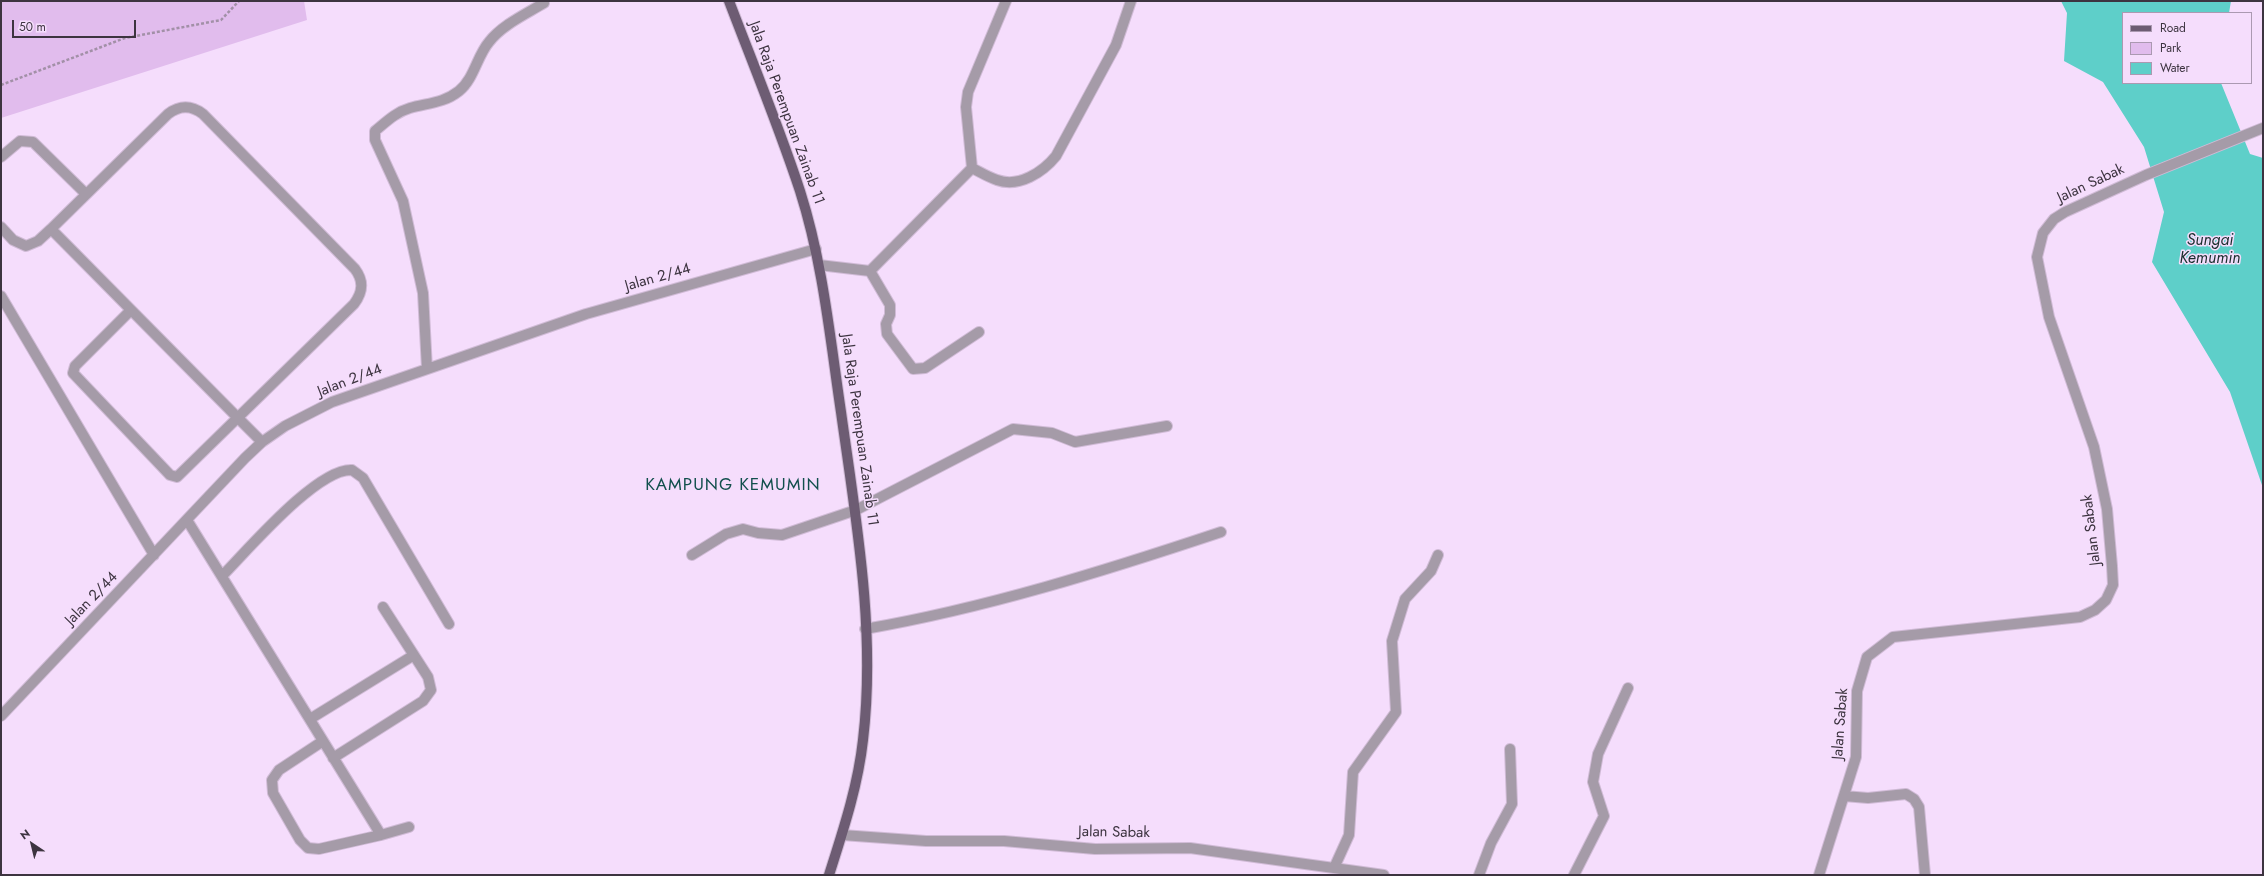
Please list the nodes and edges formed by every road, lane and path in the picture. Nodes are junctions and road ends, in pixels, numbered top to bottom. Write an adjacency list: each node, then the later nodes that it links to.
1 (239, 1): 6 (path)
2 (729, 1): 13 (main road, Jala Raja Perempuan Zainab 11)
3 (1006, 1): 9 (street)
4 (1131, 1): 9 (street)
5 (544, 3): 19 (street)
6 (1, 85)
7 (2260, 129): 40 (street, Jalan Sabak)
8 (1, 157): 10 (street)
9 (972, 168): 15 (street)
10 (86, 194): 12 (street); 20 (street)
11 (1, 227): 12 (street)
12 (51, 229): 17 (street)
13 (816, 249): 14 (main road, Jala Raja Perempuan Zainab 11); 19 (street, Jalan 2/44)
14 (819, 265): 15 (street); 23 (main road, Jala Raja Perempuan Zainab 11)
15 (870, 271): 18 (street)
16 (1, 296): 26 (street)
17 (131, 310): 20 (street); 20 (street)
18 (979, 332)
19 (427, 369): 22 (street, Jalan 2/44)
20 (237, 417): 22 (street)
21 (1167, 426): 23 (street)
22 (262, 442): 24 (street, Jalan 2/44)
23 (856, 510): 27 (street); 32 (main road, Jala Raja Perempuan Zainab 11)
24 (187, 520): 26 (street, Jalan 2/44); 29 (street)
25 (1221, 532): 32 (street)
26 (154, 555): 35 (street, Jalan 2/44)
27 (692, 555)
28 (1438, 555): 44 (street)
29 (222, 576): 31 (street); 36 (street)
30 (383, 607): 33 (street)
31 (449, 624)
32 (865, 629): 43 (main road, Jala Raja Perempuan Zainab 11)
33 (414, 655): 36 (street); 39 (street)
34 (1628, 688): 48 (street)
35 (1, 716)
36 (310, 719): 37 (street)
37 (323, 741): 39 (street); 42 (street)
38 (1510, 749): 47 (street)
39 (333, 758): 42 (street)
40 (1844, 796): 49 (street, Jalan Sabak); 50 (street)
41 (409, 827): 42 (street)
42 (381, 835)
43 (842, 835): 44 (street, Jalan Sabak); 45 (main road, Jala Raja Perempuan Zainab 11)
44 (1334, 868): 46 (street, Jalan Sabak)
45 (829, 875)
46 (1384, 875)
47 (1479, 875)
48 (1574, 875)
49 (1819, 875)
50 (1925, 875)

